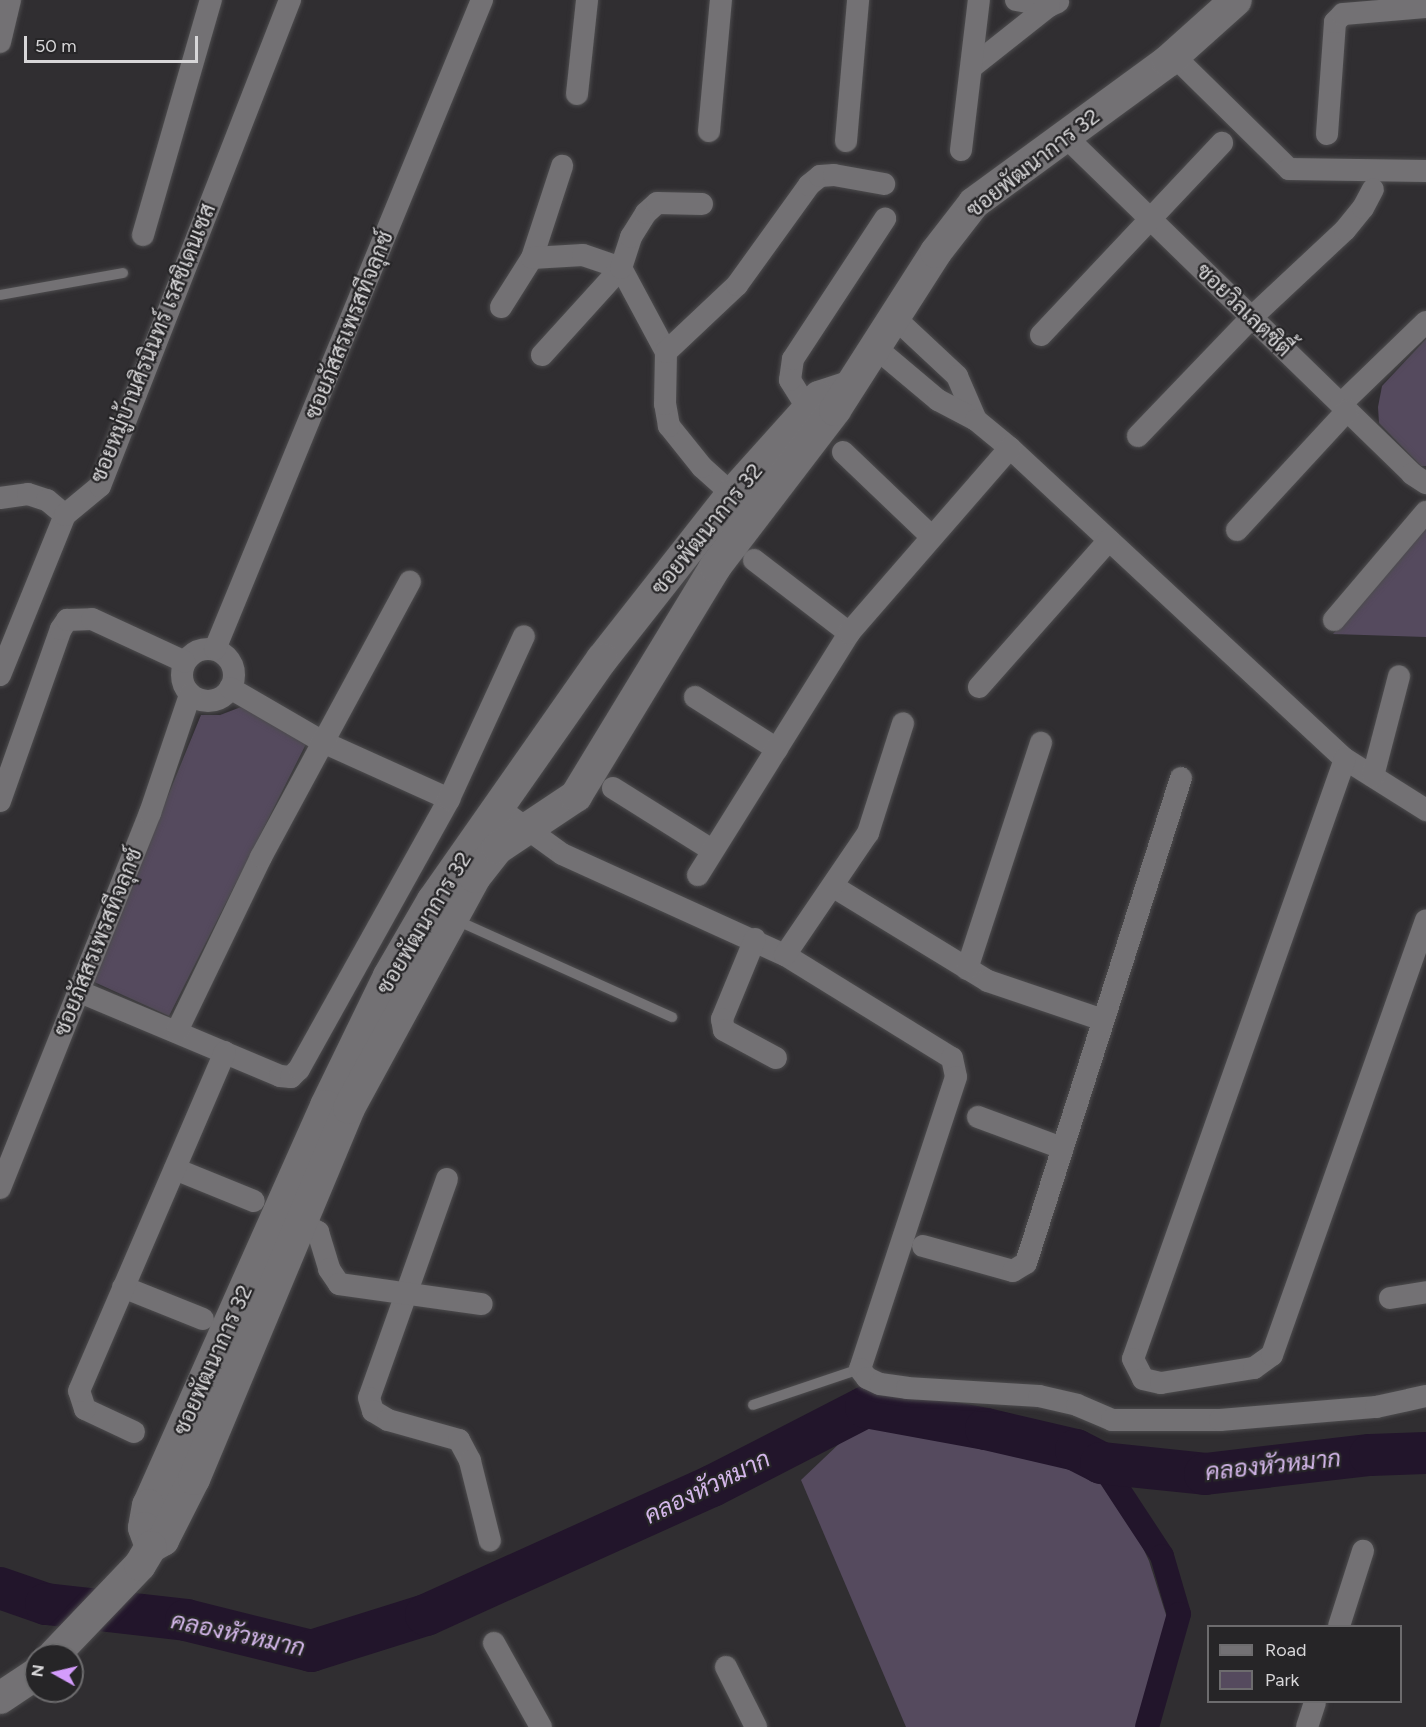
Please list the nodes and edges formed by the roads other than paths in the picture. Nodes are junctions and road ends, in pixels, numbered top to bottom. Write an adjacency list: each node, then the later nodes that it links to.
1 (10, 0): 13 (street)
2 (211, 0): 30 (street)
3 (290, 0): 54 (street, ซอยหมู่บ้านศิรนินทร์ เรสซิเดนเซส)
4 (483, 0): 63 (street, ซอยภัสสรเพรสทีจลุกซ์)
5 (587, 0): 16 (street)
6 (721, 0): 17 (street)
7 (858, 0): 20 (street)
8 (979, 0): 15 (street)
9 (1016, 0): 11 (street)
10 (1236, 0): 14 (street, ซอยพัฒนาการ 32)
11 (1056, 3): 15 (street)
12 (1426, 7): 18 (street)
13 (0, 42)
14 (1174, 56): 19 (street, ซอยพัฒนาการ 32); 24 (street)
15 (972, 67): 22 (street)
16 (578, 94)
17 (709, 131)
18 (1327, 134)
19 (1064, 135): 29 (street, ซอยวิลเลตซิตี้); 37 (street, ซอยพัฒนาการ 32)
20 (846, 141)
21 (1222, 143): 29 (street)
22 (961, 150)
23 (562, 166): 31 (street)
24 (1426, 171)
25 (884, 184): 41 (street)
26 (1373, 189): 36 (street)
27 (702, 204): 32 (street)
28 (885, 219): 45 (street)
29 (1151, 219): 36 (street, ซอยวิลเลตซิตี้); 39 (street)
30 (143, 235)
31 (532, 258): 32 (street); 35 (street)
32 (621, 268): 41 (street); 42 (street)
33 (123, 273): 34 (lane)
34 (0, 295)
35 (501, 307)
36 (1252, 317): 44 (street, ซอยวิลเลตซิตี้); 47 (street)
37 (895, 318): 40 (street, ซอยพัฒนาการ 32); 46 (street)
38 (1426, 322): 44 (street)
39 (1041, 335)
40 (876, 348): 43 (street, ซอยพัฒนาการ 32); 46 (street)
41 (666, 352): 51 (street)
42 (542, 356)
43 (846, 388): 45 (street, ซอยพัฒนาการ 32); 83 (street, ซอยพัฒนาการ 32)
44 (1344, 408): 50 (street, ซอยวิลเลตซิตี้); 55 (street)
45 (808, 409): 51 (street, ซอยพัฒนาการ 32)
46 (976, 420): 48 (street)
47 (1138, 436)
48 (1010, 448): 56 (street); 57 (street)
49 (843, 452): 56 (street)
50 (1426, 483)
51 (732, 494): 81 (street, ซอยพัฒนาการ 32)
52 (0, 498): 54 (street)
53 (1426, 512): 60 (street)
54 (65, 515): 65 (street, ซอยหมู่บ้านศิรนินทร์ เรสซิเดนเซส)
55 (1237, 530)
56 (932, 537): 61 (street)
57 (1109, 540): 67 (street); 75 (street)
58 (754, 560): 61 (street)
59 (410, 582): 72 (street)
60 (1334, 620)
61 (849, 633): 74 (street)
62 (524, 636): 79 (street)
63 (215, 650): 64 (street); 68 (street)
64 (184, 662): 69 (street, ซอยภัสสรเพรสทีจลุกซ์); 80 (street)
65 (0, 675)
66 (1399, 676): 76 (street)
67 (979, 687)
68 (230, 688): 69 (street); 72 (street)
69 (190, 695): 92 (street, ซอยภัสสรเพรสทีจลุกซ์)
70 (695, 697): 74 (street)
71 (903, 723): 86 (street)
72 (325, 743): 79 (street); 95 (street)
73 (1041, 743): 91 (street)
74 (777, 749): 84 (street)
75 (1345, 759): 76 (street); 88 (street)
76 (1373, 776): 82 (street)
77 (1181, 778): 94 (street)
78 (613, 788): 84 (street)
79 (449, 800): 96 (street)
80 (0, 801)
81 (497, 807): 83 (street); 118 (street, ซอยพัฒนาการ 32)
82 (1426, 810)
83 (527, 828): 87 (street, ซอยพัฒนาการ 32); 89 (street)
84 (712, 850): 85 (street)
85 (698, 875)
86 (834, 886): 90 (street); 91 (street)
87 (451, 918): 93 (lane); 104 (street, ซอยพัฒนาการ 32)
88 (1426, 921)
89 (755, 939): 90 (street); 97 (street)
90 (785, 955): 112 (street)
91 (967, 969): 94 (street)
92 (78, 991): 95 (street); 102 (street, ซอยภัสสรเพรสทีจลุกซ์)
93 (672, 1017)
94 (1103, 1020): 99 (street)
95 (177, 1031): 96 (street)
96 (225, 1052): 100 (street)
97 (777, 1058)
98 (978, 1117): 99 (street)
99 (1062, 1148): 105 (street)
100 (175, 1169): 103 (street); 106 (street)
101 (447, 1179): 108 (street)
102 (0, 1188)
103 (254, 1201)
104 (300, 1222): 108 (street); 118 (street, ซอยพัฒนาการ 32)
105 (923, 1246)
106 (123, 1287): 111 (street); 115 (street)
107 (1426, 1292): 109 (street)
108 (406, 1296): 110 (street); 116 (street)
109 (1390, 1298)
110 (482, 1304)
111 (203, 1319)
112 (860, 1369): 113 (street); 114 (lane)
113 (1426, 1396)
114 (753, 1405)
115 (134, 1432)
116 (490, 1541)
117 (1363, 1551): 119 (street)
118 (146, 1556): 120 (street, ซอยพัฒนาการ 32)
119 (1339, 1625)
120 (65, 1643)
121 (494, 1643): 126 (street)
122 (726, 1667): 127 (street)
123 (24, 1681): 124 (street, ซอยพัฒนาการ 32)
124 (0, 1698)
125 (1314, 1703): 128 (street)
126 (541, 1727)
127 (756, 1727)
128 (1307, 1727)

